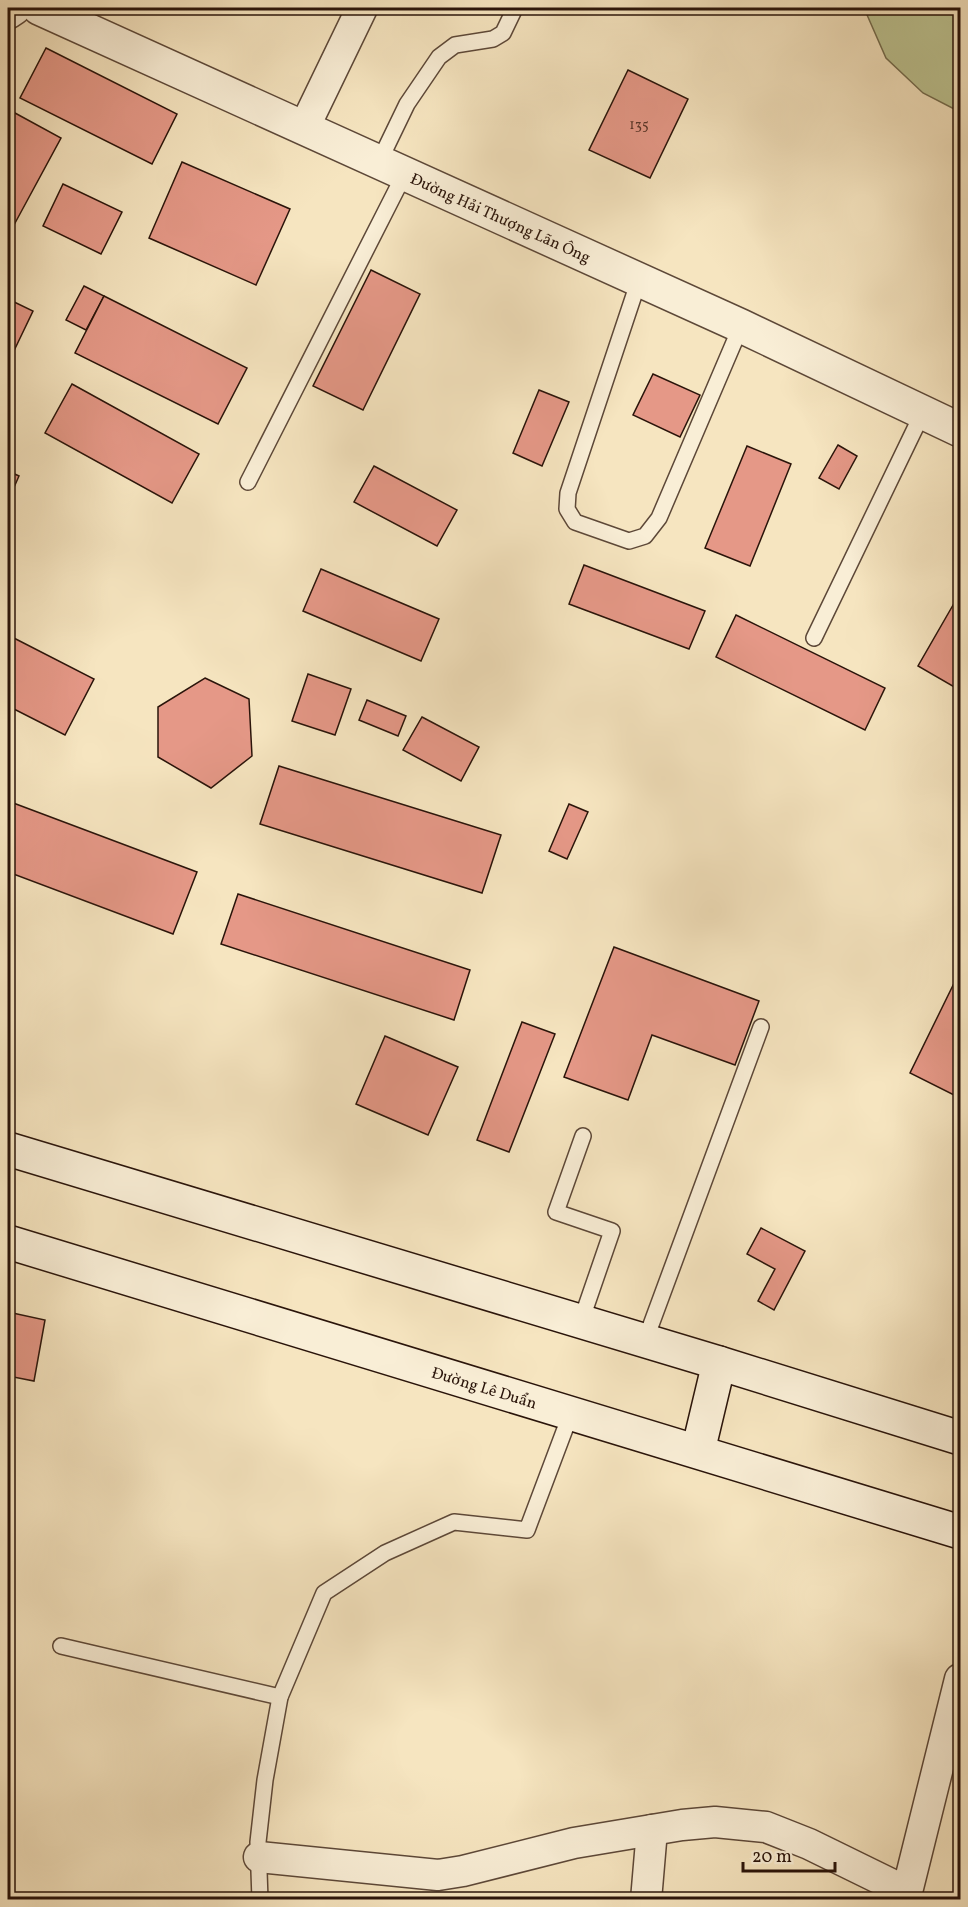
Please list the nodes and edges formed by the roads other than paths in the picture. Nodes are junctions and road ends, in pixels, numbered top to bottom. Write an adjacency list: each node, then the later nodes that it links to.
1 (14, 8): 5 (main road)
2 (39, 8): 6 (main road, Đường Hải Thượng Lãn Ông)
3 (362, 8): 6 (street)
4 (515, 8): 7 (lane)
5 (8, 12)
6 (304, 128): 7 (main road, Đường Hải Thượng Lãn Ông)
7 (392, 168): 8 (main road, Đường Hải Thượng Lãn Ông); 12 (lane)
8 (639, 280): 9 (main road, Đường Hải Thượng Lãn Ông); 9 (lane)
9 (741, 326): 10 (main road, Đường Hải Thượng Lãn Ông)
10 (923, 412): 11 (main road, Đường Hải Thượng Lãn Ông); 13 (lane)
11 (960, 430)
12 (248, 482)
13 (814, 638)
14 (761, 1027): 19 (lane)
15 (583, 1136): 18 (lane)
16 (8, 1149): 18 (main road)
17 (8, 1242): 21 (main road, Đường Lê Duẩn)
18 (581, 1322): 19 (main road)
19 (645, 1341): 20 (main road)
20 (719, 1363): 22 (main road); 23 (main road)
21 (571, 1413): 23 (main road, Đường Lê Duẩn); 27 (lane)
22 (960, 1438)
23 (698, 1451): 24 (main road, Đường Lê Duẩn)
24 (960, 1532)
25 (61, 1646): 27 (lane)
26 (960, 1678): 30 (street)
27 (280, 1697): 29 (lane)
28 (652, 1830): 29 (street); 30 (street); 32 (street)
29 (258, 1857): 31 (lane)
30 (906, 1896)
31 (260, 1899)
32 (646, 1899)

